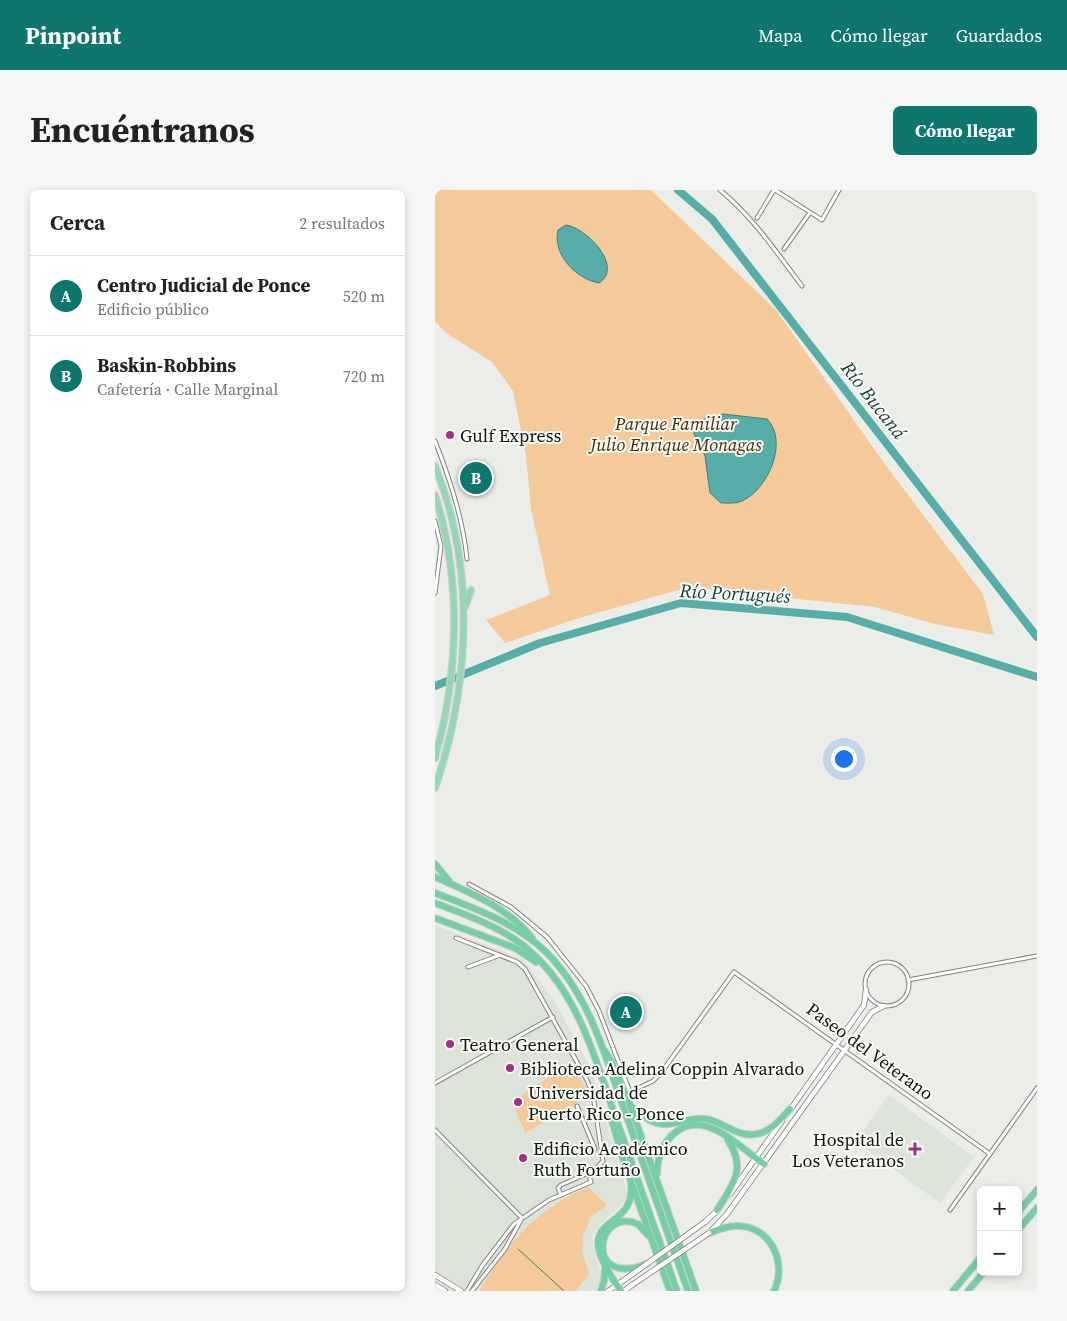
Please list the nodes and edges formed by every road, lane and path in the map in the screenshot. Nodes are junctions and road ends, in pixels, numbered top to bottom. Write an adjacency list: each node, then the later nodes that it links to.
1 (720, 190): 7 (street)
2 (775, 190): 4 (street); 5 (street)
3 (839, 190): 4 (street)
4 (809, 214): 6 (street)
5 (757, 218)
6 (784, 249)
7 (802, 286)
8 (435, 441): 11 (street)
9 (435, 466): 12 (highway)
10 (435, 495): 20 (highway)
11 (454, 496): 12 (street); 16 (street)
12 (447, 498): 19 (highway)
13 (435, 521): 14 (street)
14 (441, 546): 15 (street); 18 (street)
15 (435, 549)
16 (467, 559)
17 (471, 590): 19 (highway)
18 (435, 593)
19 (463, 611): 21 (highway)
20 (435, 758)
21 (435, 788)
22 (435, 864): 24 (highway)
23 (435, 877): 24 (highway)
24 (451, 884): 30 (highway)
25 (469, 884): 39 (street, Paseo del Veterano)
26 (435, 894): 30 (highway)
27 (435, 903): 34 (highway)
28 (436, 919): 34 (highway)
29 (456, 938): 31 (street)
30 (538, 945): 40 (highway)
31 (500, 955): 33 (street); 38 (street)
32 (1037, 956): 35 (street)
33 (467, 967)
34 (551, 972): 46 (highway)
35 (908, 980): 36 (street); 37 (street)
36 (866, 990): 37 (street); 39 (street)
37 (883, 1006): 41 (street)
38 (553, 1016): 42 (street); 50 (street)
39 (837, 1043): 41 (street, Paseo del Veterano); 47 (street)
40 (602, 1048): 44 (highway); 83 (highway)
41 (845, 1049): 51 (street, Paseo del Veterano); 53 (street)
42 (435, 1083)
43 (1037, 1088): 51 (street)
44 (630, 1105): 47 (highway); 56 (highway)
45 (577, 1106): 50 (street)
46 (611, 1106): 55 (highway); 82 (highway)
47 (790, 1109): 52 (street)
48 (435, 1130): 63 (street)
49 (727, 1137): 52 (highway); 56 (highway); 61 (highway)
50 (602, 1145): 54 (street)
51 (990, 1154): 62 (street)
52 (756, 1159): 53 (highway); 61 (street)
53 (764, 1164): 65 (street)
54 (587, 1173): 58 (street); 58 (street)
55 (630, 1180): 66 (highway); 69 (highway)
56 (657, 1180): 70 (highway)
57 (1037, 1190): 59 (highway)
58 (561, 1195): 63 (street)
59 (1022, 1207)
60 (1037, 1208): 64 (highway)
61 (717, 1210): 67 (street, bridge)
62 (950, 1210)
63 (522, 1218): 77 (street); 78 (street)
64 (1022, 1225)
65 (709, 1233): 74 (street, bridge); 86 (highway)
66 (655, 1247): 67 (highway, bridge); 81 (highway)
67 (652, 1261): 74 (street, bridge)
68 (977, 1262): 87 (highway)
69 (605, 1267): 74 (highway); 79 (highway)
70 (687, 1267): 84 (highway); 85 (highway)
71 (435, 1274): 76 (street)
72 (981, 1276): 88 (highway)
73 (435, 1285): 75 (street)
74 (620, 1289): 80 (street)
75 (445, 1291)
76 (461, 1291)
77 (467, 1291)
78 (472, 1291)
79 (601, 1291)
80 (608, 1291)
81 (670, 1291)
82 (677, 1291)
83 (688, 1291)
84 (696, 1291)
85 (700, 1291)
86 (774, 1291)
87 (953, 1291)
88 (968, 1291)

